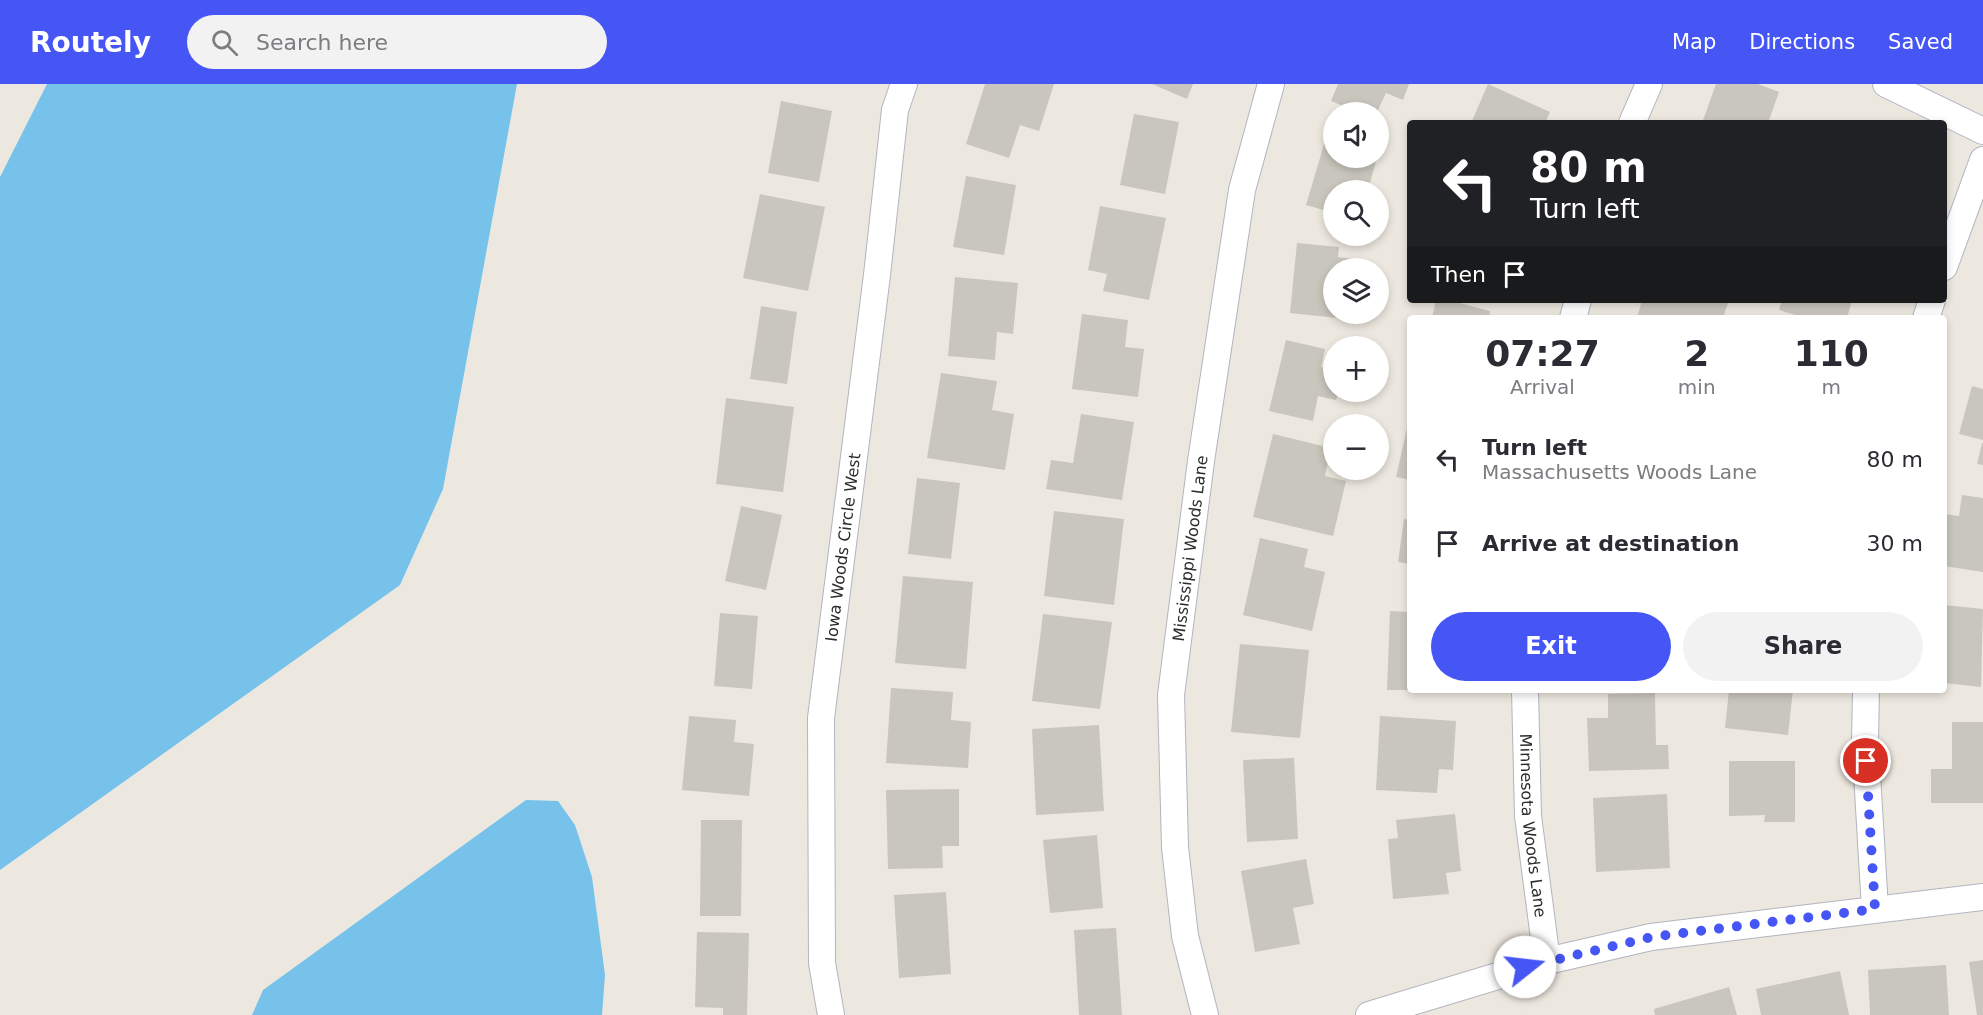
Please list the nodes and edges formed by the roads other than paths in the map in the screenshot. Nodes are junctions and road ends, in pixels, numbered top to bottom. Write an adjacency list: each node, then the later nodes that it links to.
1 (904, 84): 14 (street, Iowa Woods Circle West)
2 (1271, 84): 15 (street, Mississippi Woods Lane)
3 (1649, 84): 5 (street)
4 (1886, 84): 6 (street)
5 (1633, 120)
6 (1983, 130)
7 (1983, 160): 8 (street)
8 (1947, 259)
9 (1525, 693): 13 (street, Minnesota Woods Lane)
10 (1866, 693): 12 (street)
11 (1983, 897): 12 (street)
12 (1875, 909): 13 (street)
13 (1547, 961): 16 (street)
14 (831, 1015)
15 (1206, 1015)
16 (1370, 1015)

